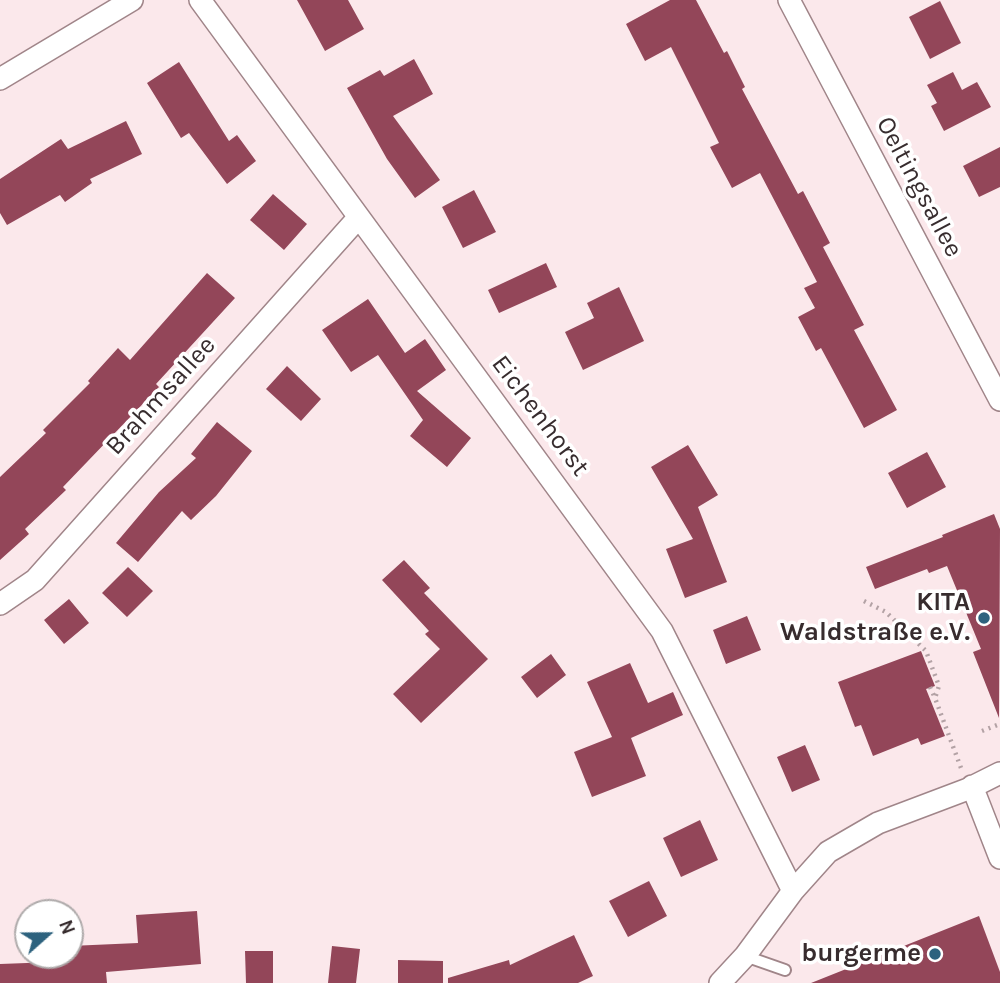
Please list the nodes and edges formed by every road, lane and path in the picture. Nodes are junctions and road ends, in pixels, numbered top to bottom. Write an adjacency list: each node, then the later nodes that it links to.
1 (132, 0): 4 (street)
2 (200, 0): 5 (street, Eichenhorst)
3 (789, 0): 6 (street, Oeltingsallee)
4 (0, 79)
5 (358, 218): 8 (street, Brahmsallee); 16 (street, Eichenhorst)
6 (1000, 400)
7 (864, 601): 10 (path)
8 (0, 604)
9 (930, 687): 10 (path)
10 (935, 698): 14 (path)
11 (1000, 724): 12 (path)
12 (982, 731)
13 (1000, 774): 14 (street)
14 (970, 788): 15 (street); 16 (street)
15 (1000, 858)
16 (793, 891): 17 (street)
17 (745, 956): 18 (lane); 19 (street)
18 (785, 970)
19 (720, 983)

